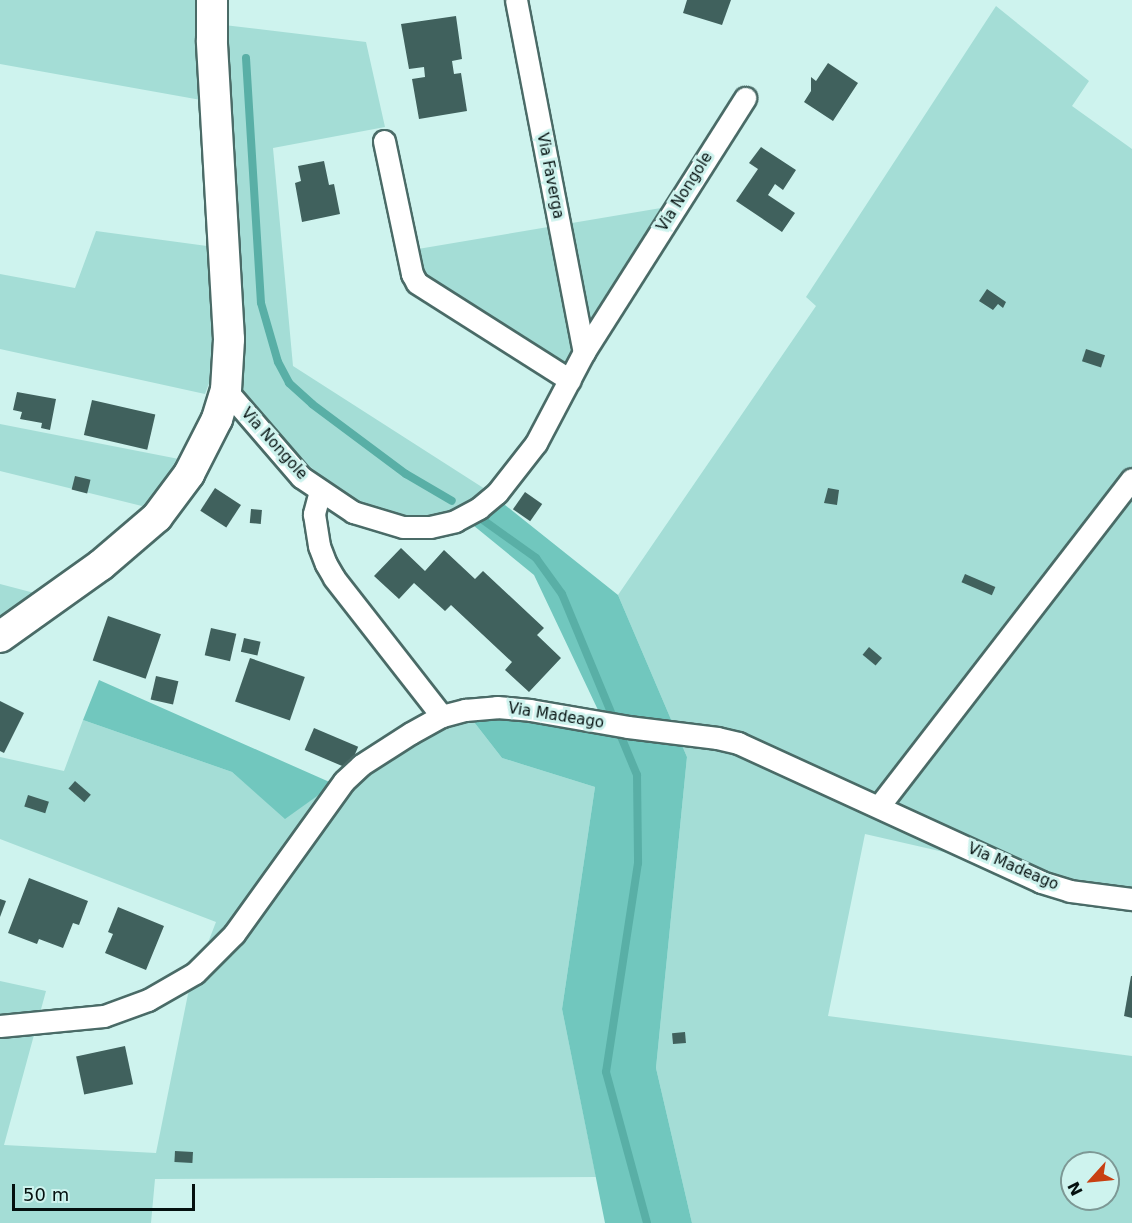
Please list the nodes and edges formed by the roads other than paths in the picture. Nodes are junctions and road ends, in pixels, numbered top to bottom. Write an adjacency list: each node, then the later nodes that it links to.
1 (212, 0): 7 (street, Via Nongole)
2 (516, 0): 5 (street, Via Faverga)
3 (745, 98): 5 (street, Via Nongole)
4 (384, 141): 6 (street)
5 (584, 352): 6 (street, Via Nongole)
6 (570, 380): 9 (street, Via Nongole)
7 (226, 390): 9 (street, Via Nongole); 10 (street, Via Nongole)
8 (1132, 479): 12 (street)
9 (320, 490): 11 (street)
10 (0, 637)
11 (442, 717): 12 (street, Via Madeago); 14 (street, Via Madeago)
12 (879, 806): 13 (street, Via Madeago)
13 (1132, 899)
14 (0, 1026)

